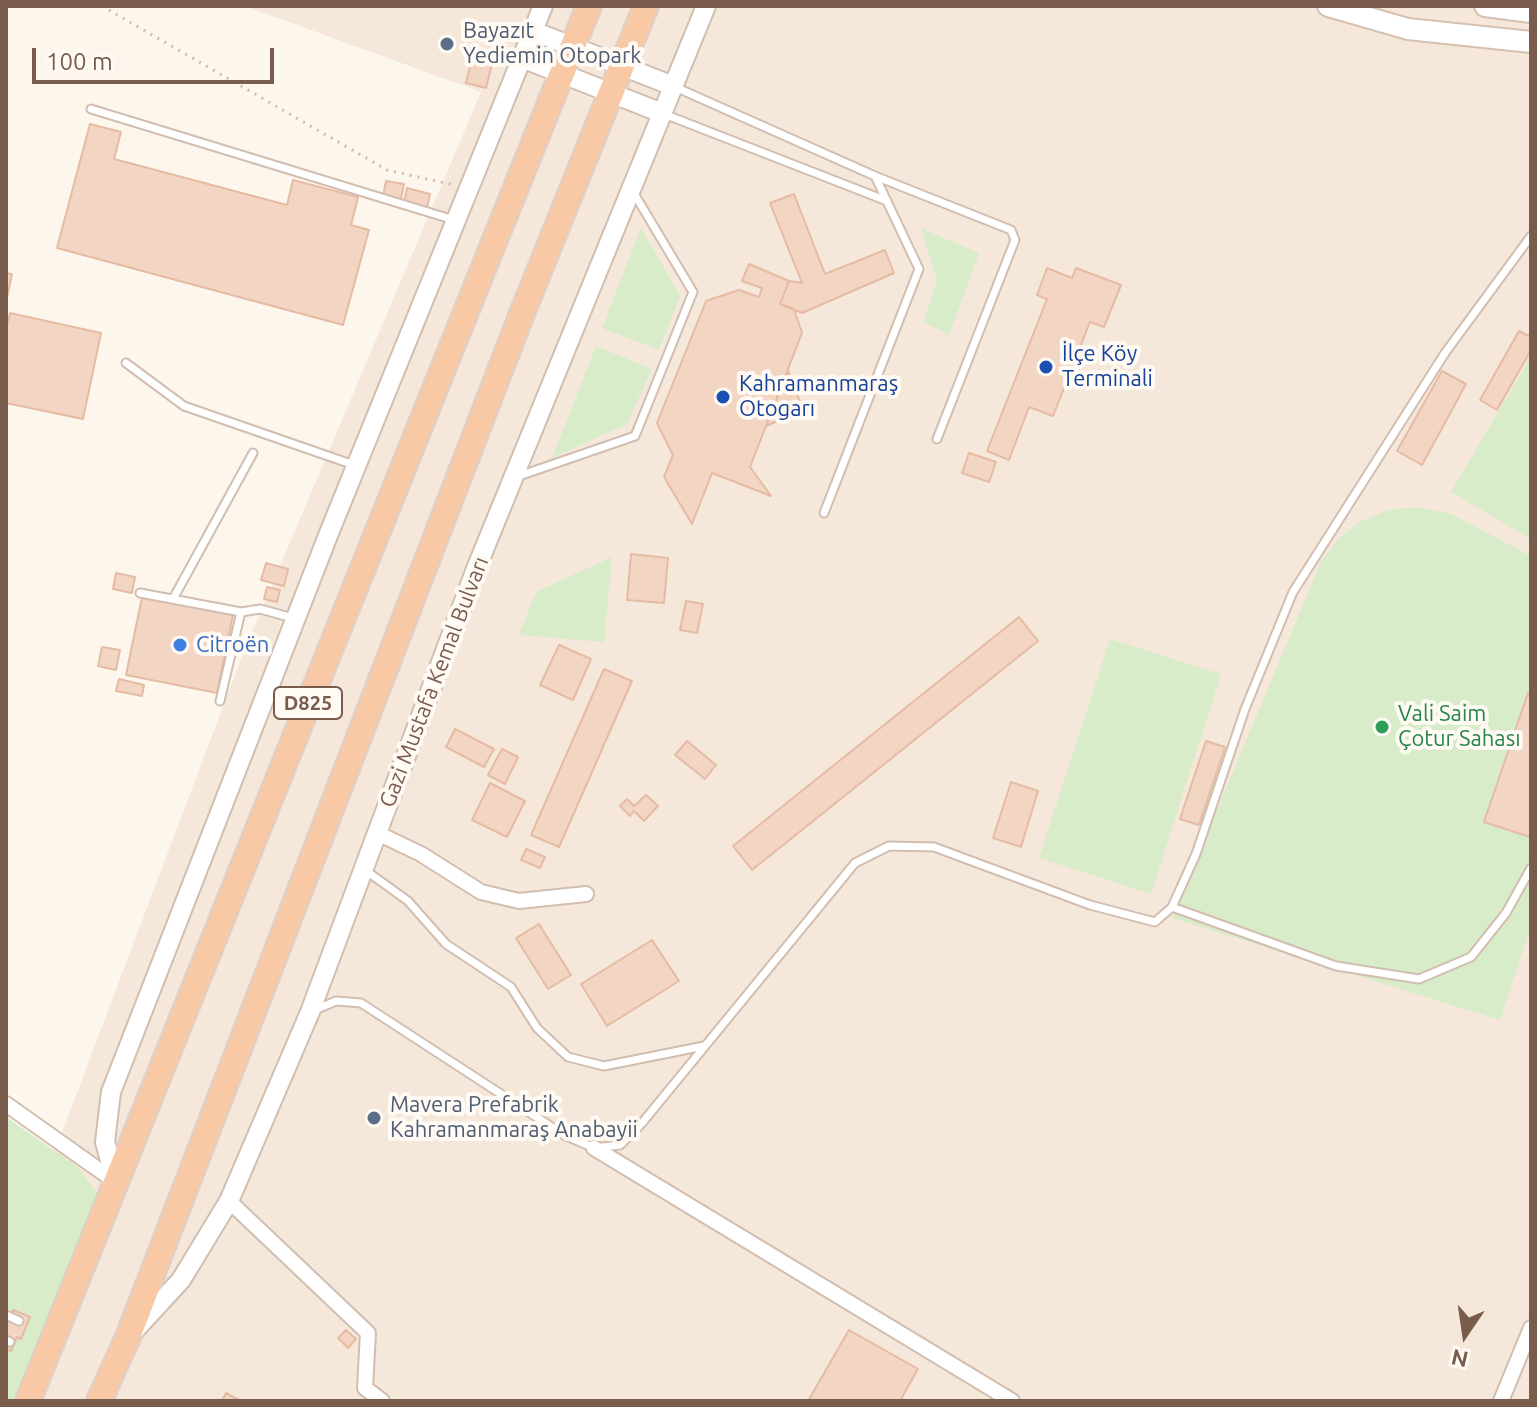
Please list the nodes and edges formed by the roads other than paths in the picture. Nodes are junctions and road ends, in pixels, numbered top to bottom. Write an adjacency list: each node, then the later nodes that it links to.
1 (543, 6): 8 (street)
2 (589, 6): 10 (highway, D825)
3 (646, 6): 12 (highway, Gazi Mustafa Kemal Bulvarı / D825)
4 (706, 6): 14 (street, Gazi Mustafa Kemal Bulvarı)
5 (1328, 6): 9 (main road)
6 (1485, 6): 7 (main road)
7 (1531, 12)
8 (533, 31): 10 (street); 11 (street)
9 (1531, 42)
10 (573, 46): 12 (street); 13 (highway, D825)
11 (522, 58): 13 (street); 21 (street)
12 (622, 65): 14 (street); 15 (highway, Gazi Mustafa Kemal Bulvarı / D825)
13 (562, 73): 15 (street); 43 (highway, D825)
14 (673, 86): 17 (street, Gazi Mustafa Kemal Bulvarı); 18 (lane)
15 (612, 92): 17 (street); 48 (highway, Gazi Mustafa Kemal Bulvarı / D825)
16 (91, 109): 21 (lane)
17 (662, 113): 19 (street, Gazi Mustafa Kemal Bulvarı); 20 (lane)
18 (875, 176): 20 (lane); 24 (lane)
19 (631, 188): 27 (street, Gazi Mustafa Kemal Bulvarı); 27 (lane)
20 (887, 201): 28 (lane)
21 (456, 220): 26 (street)
22 (1531, 236): 38 (lane)
23 (126, 363): 26 (lane)
24 (937, 439)
25 (253, 453): 30 (lane)
26 (356, 466): 32 (street)
27 (514, 477): 34 (street, Gazi Mustafa Kemal Bulvarı)
28 (824, 513)
29 (140, 593): 30 (lane)
30 (173, 599): 31 (lane)
31 (241, 612): 32 (lane); 33 (lane)
32 (295, 619): 43 (street)
33 (220, 701)
34 (377, 833): 35 (street, Gazi Mustafa Kemal Bulvarı); 37 (street)
35 (363, 868): 39 (street, Gazi Mustafa Kemal Bulvarı); 40 (lane)
36 (1531, 868): 38 (lane)
37 (586, 894)
38 (1172, 907): 40 (lane)
39 (310, 1012): 42 (lane); 44 (street, Gazi Mustafa Kemal Bulvarı)
40 (704, 1046): 42 (lane)
41 (6, 1104): 43 (street)
42 (594, 1148): 52 (street)
43 (116, 1182): 49 (highway, D825)
44 (229, 1201): 48 (street, Gazi Mustafa Kemal Bulvarı); 51 (street)
45 (6, 1315): 46 (lane)
46 (19, 1321)
47 (1531, 1328): 53 (street)
48 (128, 1337): 50 (highway, Gazi Mustafa Kemal Bulvarı / D825)
49 (28, 1401)
50 (99, 1401)
51 (382, 1401)
52 (1012, 1401)
53 (1501, 1401)

